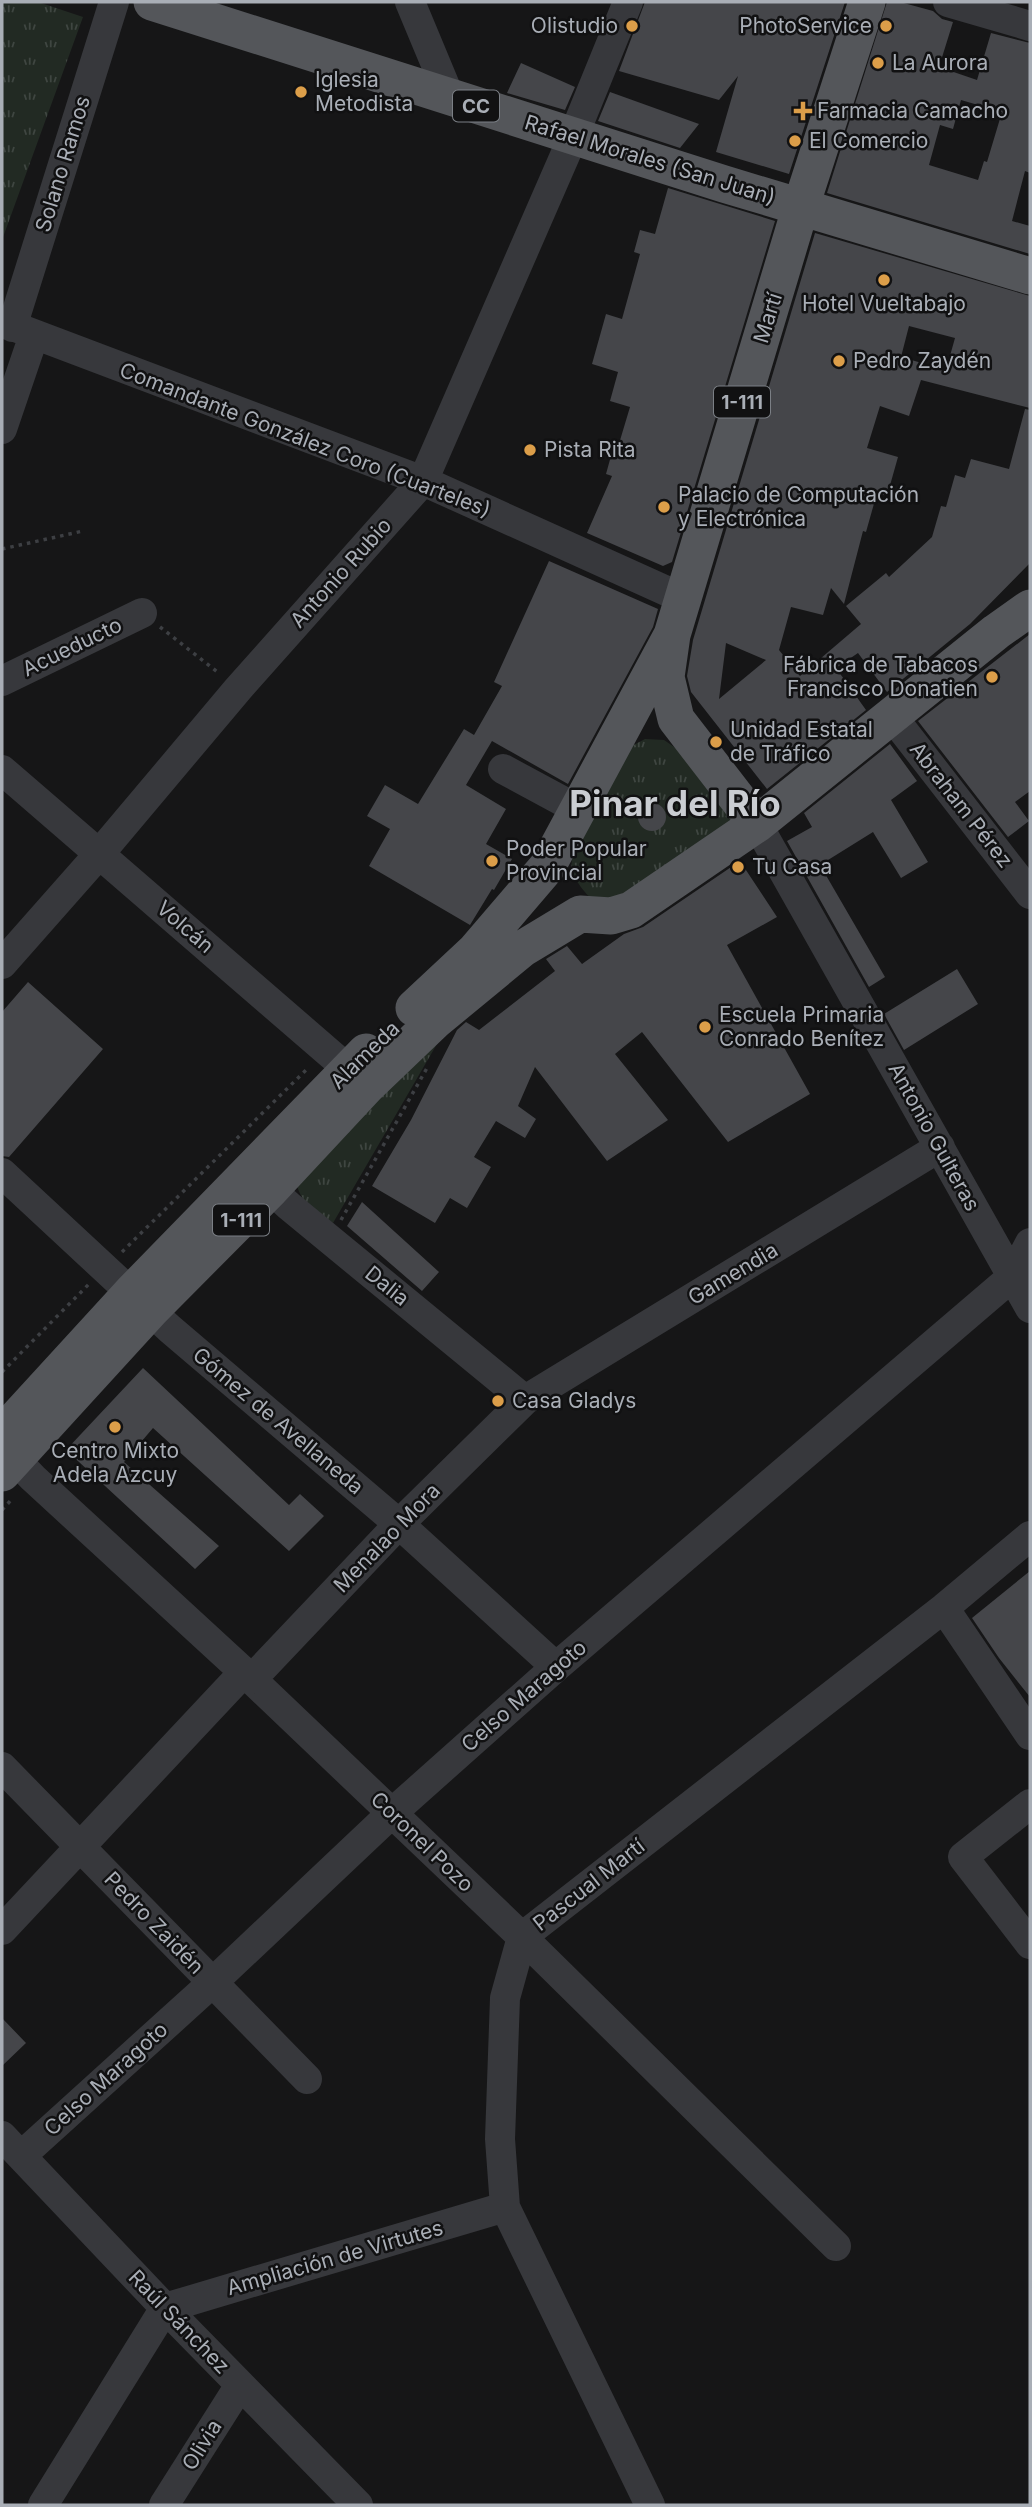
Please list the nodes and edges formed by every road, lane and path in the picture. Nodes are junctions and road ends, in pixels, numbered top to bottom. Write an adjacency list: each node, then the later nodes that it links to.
1 (114, 2): 12 (street, Solano Ramos)
2 (152, 2): 8 (main road, Rafael Morales (San Juan) / CC)
3 (410, 2): 8 (street)
4 (628, 2): 9 (street, Antonio Rubio)
5 (867, 2): 10 (main road, Martí)
6 (948, 2): 7 (street)
7 (1030, 26)
8 (450, 98): 9 (main road, Rafael Morales (San Juan) / CC)
9 (573, 137): 10 (main road, Rafael Morales (San Juan) / CC); 14 (street, Antonio Rubio)
10 (801, 206): 11 (main road, Rafael Morales (San Juan) / CC); 18 (main road, Martí / 1-111)
11 (1030, 276)
12 (16, 328): 13 (street, Solano Ramos); 14 (street, Comandante González Coro (Cuarteles))
13 (2, 429)
14 (423, 481): 18 (street, Comandante González Coro (Cuarteles)); 24 (street, Antonio Rubio)
15 (83, 531): 16 (path)
16 (2, 549)
17 (1030, 587): 21 (main road)
18 (682, 598): 22 (main road, Martí / 1-111)
19 (1030, 608): 21 (main road)
20 (142, 613): 23 (street, Acueducto); 24 (path)
21 (996, 632): 25 (main road)
22 (671, 635): 26 (main road, Antonio Gulteras / 1-111); 27 (main road, Alameda / 1-111)
23 (2, 681)
24 (238, 689): 32 (street, Antonio Rubio)
25 (891, 715): 31 (main road); 34 (street, Abraham Pérez)
26 (676, 719): 27 (main road); 31 (main road, Antonio Gulteras / 1-111)
27 (625, 725): 30 (main road, Alameda / 1-111)
28 (503, 769): 30 (street)
29 (2, 770): 32 (street, Volcán)
30 (579, 810): 33 (main road, Alameda / 1-111)
31 (757, 824): 35 (main road); 39 (street, Antonio Gulteras)
32 (100, 853): 36 (street, Antonio Rubio); 38 (street, Volcán)
33 (547, 867): 35 (main road); 38 (main road, Alameda / 1-111)
34 (1030, 894)
35 (580, 914): 38 (main road, Alameda / 1-111)
36 (2, 964)
37 (429, 1065): 42 (path)
38 (348, 1068): 41 (main road, Alameda / 1-111); 44 (path)
39 (940, 1147): 45 (street, Antonio Gulteras); 49 (street, Gamendia)
40 (2, 1173): 44 (street, Gómez de Avellaneda)
41 (261, 1180): 42 (street, Dalia); 46 (main road, Alameda / 1-111)
42 (330, 1240): 49 (street, Dalia)
43 (1030, 1244): 45 (street, Celso Maragoto)
44 (105, 1268): 46 (street, Gómez de Avellaneda); 48 (path)
45 (1012, 1277): 47 (street, Antonio Gulteras); 54 (street, Celso Maragoto)
46 (142, 1301): 50 (main road, Alameda / 1-111); 51 (street, Gómez de Avellaneda)
47 (1030, 1308)
48 (2, 1372)
49 (525, 1400): 51 (street, Menalao Mora)
50 (5, 1453): 55 (street, Coronel Pozo)
51 (399, 1524): 54 (street, Gómez de Avellaneda); 55 (street, Menalao Mora)
52 (1030, 1536): 53 (street, Pascual Martí)
53 (944, 1608): 56 (street); 62 (street, Pascual Martí)
54 (556, 1667): 59 (street, Celso Maragoto)
55 (248, 1675): 59 (street, Coronel Pozo); 60 (street, Menalao Mora)
56 (1030, 1735)
57 (2, 1766): 60 (street, Pedro Zaidén)
58 (1030, 1804): 63 (street)
59 (392, 1813): 62 (street, Coronel Pozo); 64 (street, Celso Maragoto)
60 (81, 1847): 61 (street, Menalao Mora); 64 (street, Pedro Zaidén)
61 (2, 1930)
62 (522, 1937): 67 (street, Pascual Martí); 68 (street, Coronel Pozo)
63 (1030, 1944)
64 (212, 1983): 65 (street, Pedro Zaidén); 66 (street, Celso Maragoto)
65 (307, 2079)
66 (11, 2146): 69 (street, Raúl Sánchez)
67 (505, 2207): 69 (street, Ampliación de Virtutes); 74 (street, Pascual Martí)
68 (836, 2246)
69 (165, 2308): 70 (street, Raúl Sánchez); 71 (street)
70 (240, 2385): 72 (street, Olivia); 73 (street, Raúl Sánchez)
71 (43, 2505)
72 (164, 2505)
73 (358, 2505)
74 (650, 2505)

